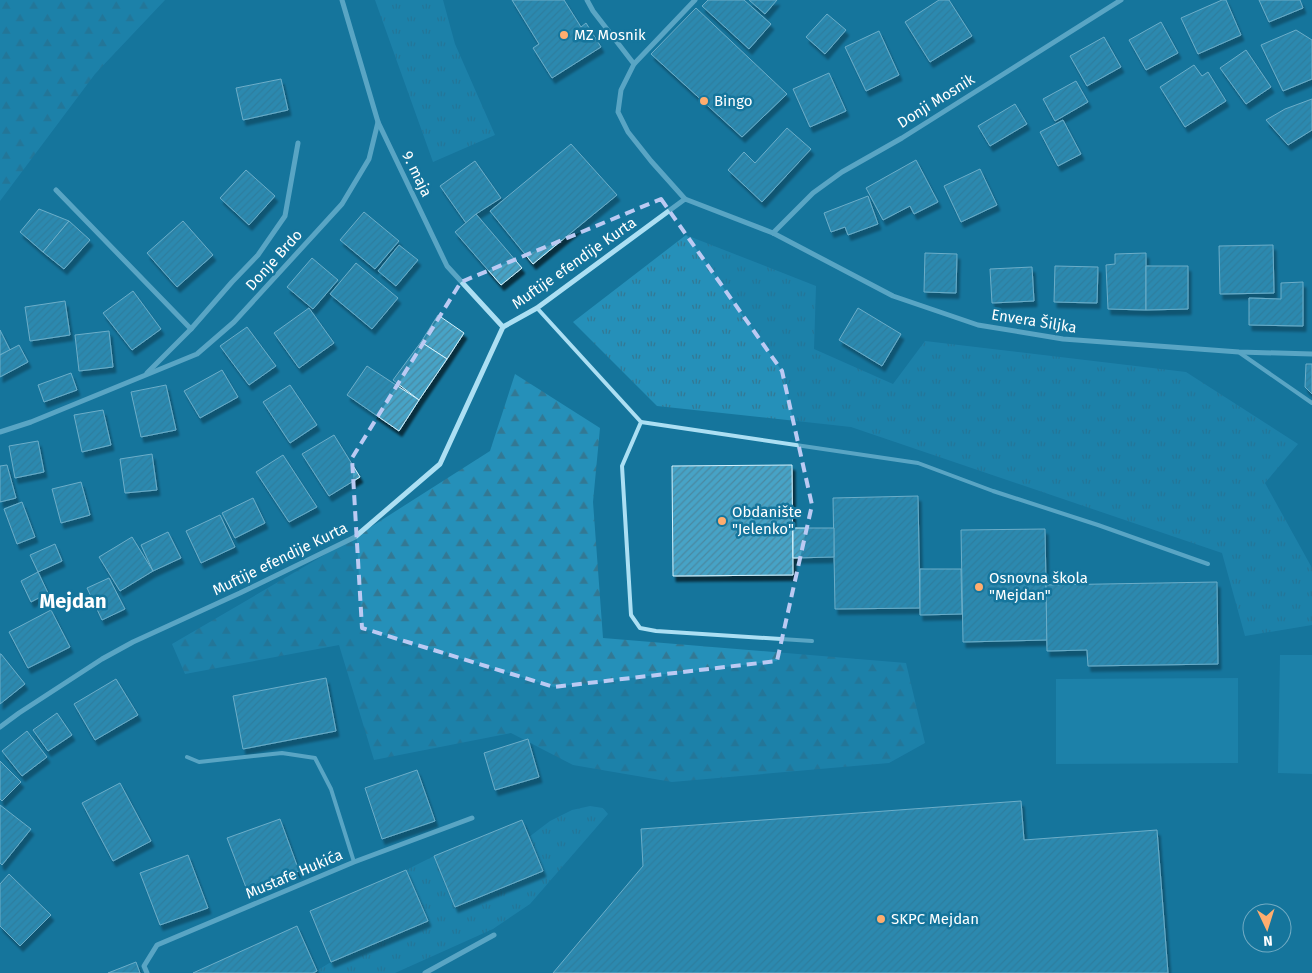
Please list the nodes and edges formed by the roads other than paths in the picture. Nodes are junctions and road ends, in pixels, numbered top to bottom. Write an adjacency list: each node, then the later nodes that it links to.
1 (342, 0): 6 (street, 9. maja)
2 (348, 0): 6 (street)
3 (587, 0): 7 (street)
4 (695, 0): 7 (street)
5 (1121, 0): 12 (street, Donji Mosnik)
6 (345, 12): 8 (street, 9. maja)
7 (634, 64): 11 (street)
8 (378, 122): 14 (street, 9. maja); 18 (street, Donje Brdo)
9 (298, 143): 15 (street, Donje Brdo)
10 (56, 190): 15 (street)
11 (685, 199): 12 (street); 13 (street, Muftije efendije Kurta)
12 (772, 233): 16 (street, Envera Šiljka)
13 (537, 308): 14 (street, Muftije efendije Kurta); 20 (lane)
14 (502, 327): 24 (street, Muftije efendije Kurta)
15 (191, 329): 18 (street, Donje Brdo)
16 (1239, 352): 17 (street, Envera Šiljka); 19 (lane)
17 (1312, 354)
18 (145, 376): 21 (street, Donje Brdo)
19 (1312, 403)
20 (641, 422): 22 (lane); 23 (lane)
21 (0, 432)
22 (1208, 564)
23 (812, 641)
24 (0, 727)
25 (187, 757): 27 (lane)
26 (472, 818): 27 (street, Mustafe Hukića)
27 (354, 862): 29 (street, Mustafe Hukića)
28 (494, 935): 30 (street)
29 (147, 973)
30 (425, 973)

